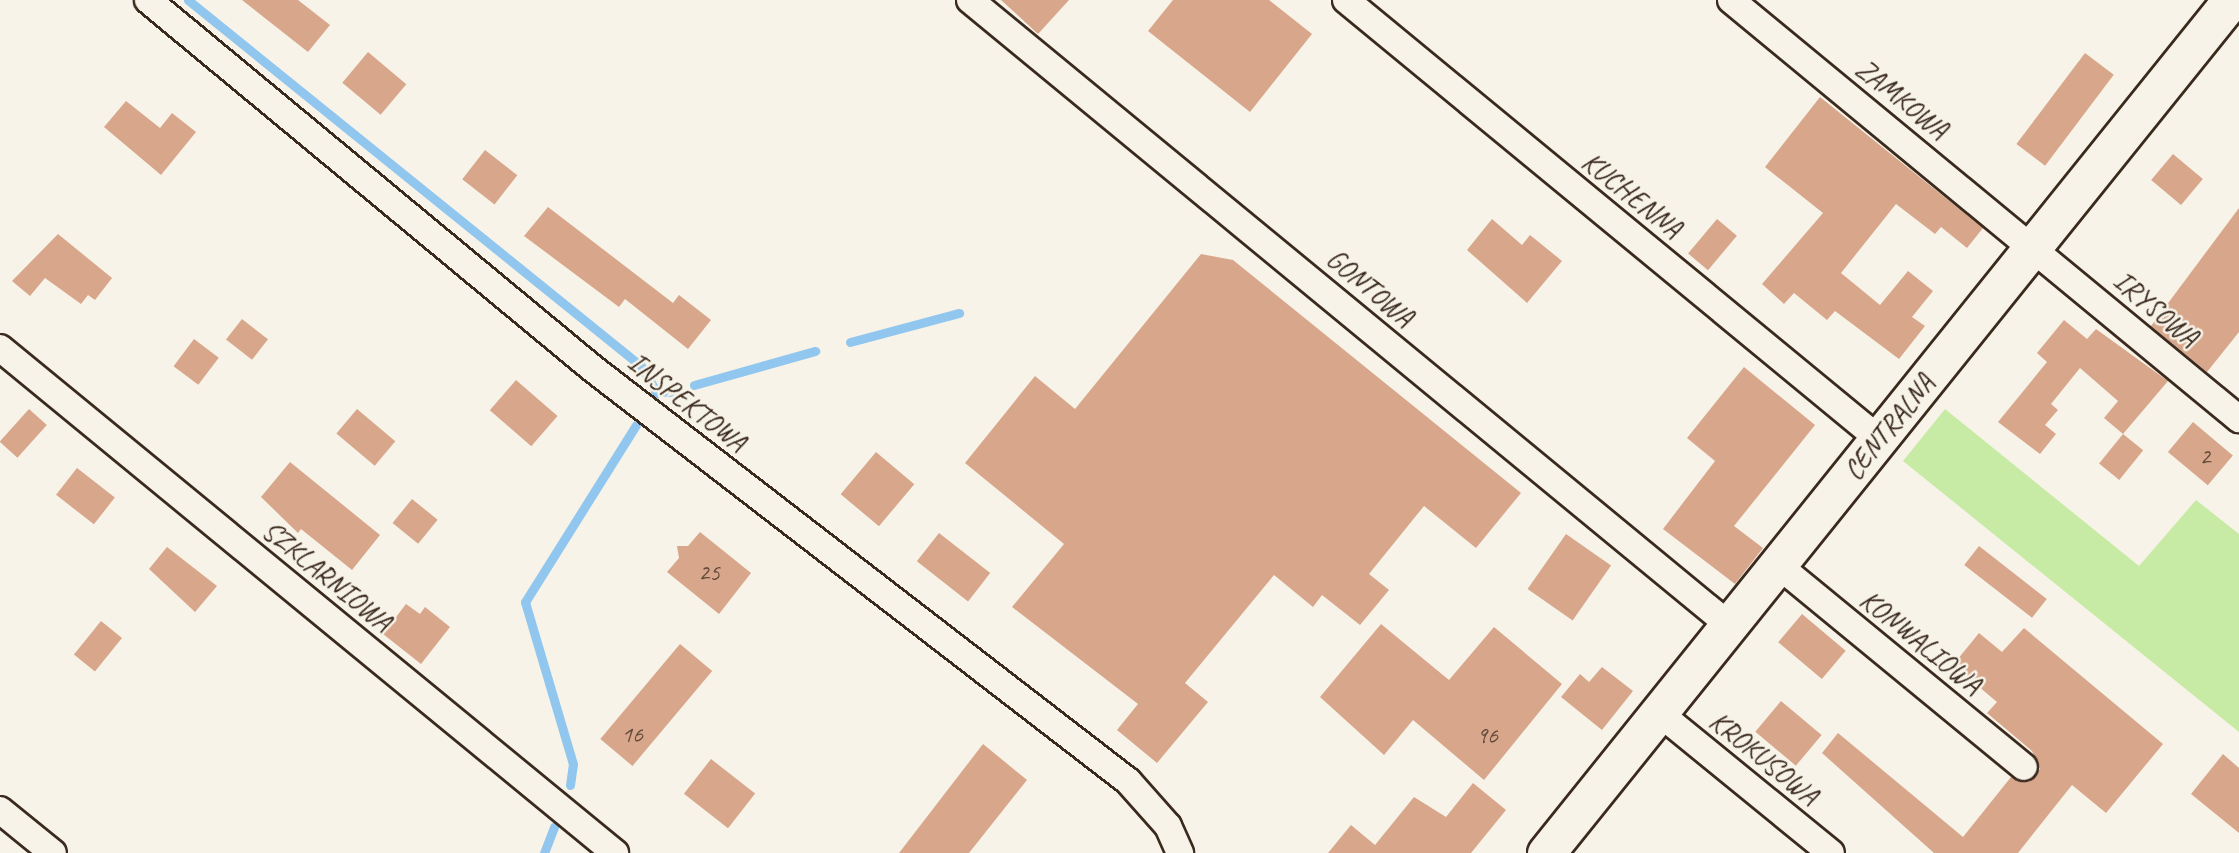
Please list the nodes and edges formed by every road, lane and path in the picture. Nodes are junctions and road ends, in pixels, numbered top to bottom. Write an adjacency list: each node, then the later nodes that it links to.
1 (148, 0): 17 (street, INSPEKTOWA)
2 (970, 0): 11 (street, GONTOWA)
3 (1346, 0): 9 (street, KUCHENNA)
4 (1731, 0): 6 (street, ZAMKOWA)
5 (2231, 0): 6 (street, CENTRALNA)
6 (2032, 247): 8 (street, IRYSOWA); 9 (street, CENTRALNA)
7 (0, 348): 16 (street, SZKLARNIOWA)
8 (2239, 419)
9 (1879, 439): 10 (street, CENTRALNA)
10 (1778, 565): 11 (street, CENTRALNA); 13 (street, KONWALIOWA)
11 (1729, 625): 12 (street, CENTRALNA)
12 (1658, 712): 18 (street, CENTRALNA); 19 (street, KROKUSOWA)
13 (2024, 766)
14 (0, 810): 15 (street)
15 (53, 853)
16 (615, 853)
17 (1180, 853)
18 (1546, 853)
19 (1831, 853)

